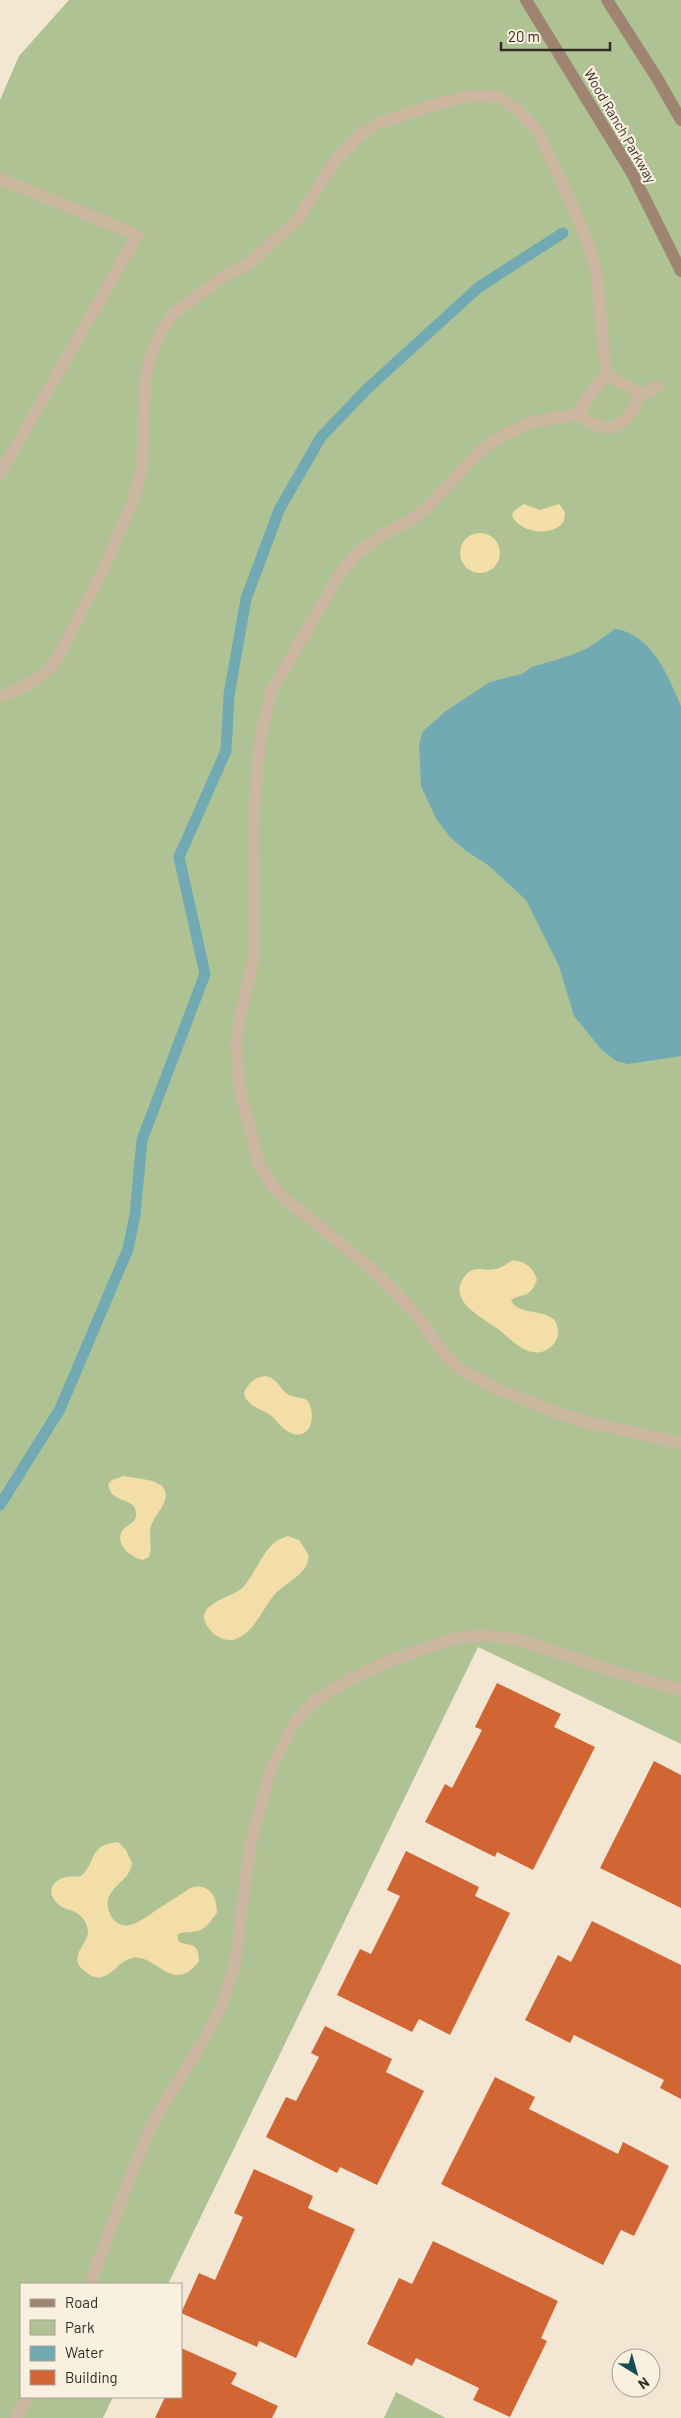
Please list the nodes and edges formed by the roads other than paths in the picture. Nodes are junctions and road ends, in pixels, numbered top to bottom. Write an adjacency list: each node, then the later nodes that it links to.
1 (526, 0): 5 (main road, Wood Ranch Parkway)
2 (607, 0): 3 (main road)
3 (681, 120)
4 (0, 179): 10 (lane)
5 (681, 271)
6 (606, 374): 8 (lane); 9 (lane); 11 (lane)
7 (657, 386): 8 (lane)
8 (640, 397): 9 (lane)
9 (578, 414): 12 (lane)
10 (0, 474)
11 (0, 698)
12 (681, 1443)
13 (681, 1690): 14 (lane)
14 (90, 2283)
15 (27, 2398): 16 (lane)
16 (16, 2418)

